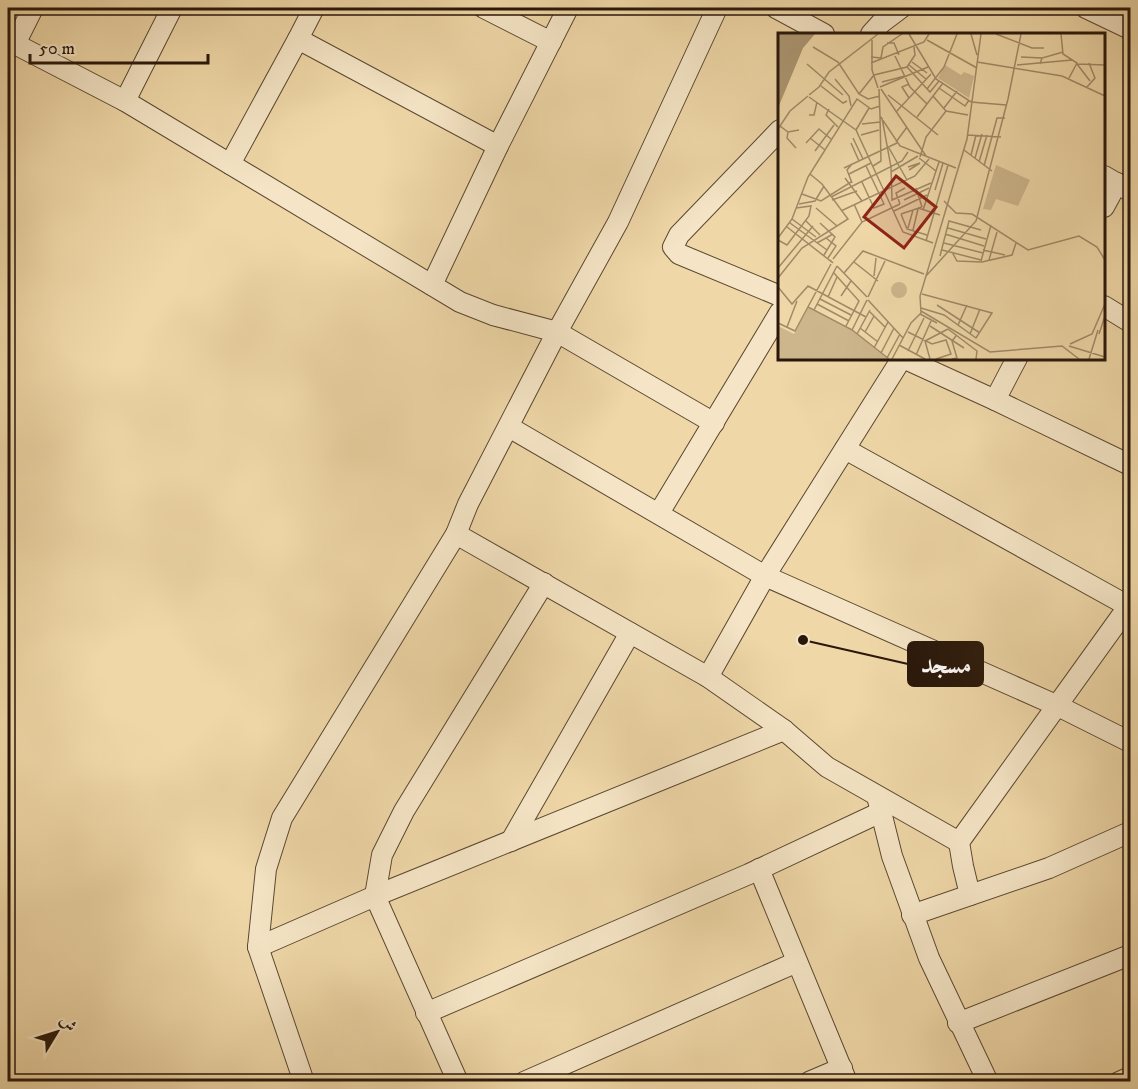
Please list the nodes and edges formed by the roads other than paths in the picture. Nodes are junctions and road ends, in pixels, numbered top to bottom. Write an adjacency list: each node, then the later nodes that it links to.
1 (33, 8): 15 (street)
2 (172, 8): 16 (street)
3 (314, 8): 13 (street)
4 (484, 8): 14 (street)
5 (568, 8): 14 (street)
6 (717, 8): 27 (street)
7 (776, 8): 11 (street)
8 (901, 8): 12 (street)
9 (1086, 8): 10 (street)
10 (1131, 29)
11 (822, 33)
12 (871, 33)
13 (298, 39): 18 (street); 19 (street)
14 (551, 42): 18 (street)
15 (11, 43): 16 (street)
16 (125, 101): 19 (street)
17 (778, 132): 23 (street)
18 (498, 146): 22 (street)
19 (231, 164): 22 (street)
20 (1117, 183): 21 (street)
21 (1105, 205)
22 (432, 285): 27 (street)
23 (778, 295)
24 (1105, 307): 26 (street)
25 (778, 315): 32 (street)
26 (1131, 322)
27 (556, 332): 32 (street); 33 (street)
28 (901, 360): 34 (street)
29 (906, 360): 31 (street)
30 (1016, 360): 31 (street)
31 (995, 400): 35 (street)
32 (714, 423): 36 (street)
33 (509, 427): 36 (street); 37 (street)
34 (845, 449): 38 (street); 40 (street)
35 (1131, 465)
36 (659, 513): 38 (street)
37 (456, 534): 39 (street); 54 (street)
38 (765, 576): 42 (street); 43 (street)
39 (544, 583): 41 (street); 52 (street)
40 (1130, 606): 43 (street)
41 (630, 633): 42 (street); 48 (street)
42 (708, 677): 44 (street)
43 (1058, 706): 45 (street); 49 (street)
44 (784, 730): 46 (street); 48 (street)
45 (1131, 742)
46 (879, 804): 49 (street); 50 (street); 53 (street)
47 (1131, 832): 51 (street)
48 (511, 841): 52 (street)
49 (959, 842): 51 (street)
50 (759, 869): 56 (street); 57 (street)
51 (970, 895): 53 (street)
52 (375, 896): 54 (street); 57 (street)
53 (912, 915): 58 (street)
54 (258, 947): 61 (street)
55 (1131, 956): 58 (street)
56 (797, 962): 59 (street); 63 (street)
57 (426, 1013): 62 (street)
58 (958, 1023): 65 (street)
59 (844, 1075): 64 (street)
60 (1131, 1077): 66 (street)
61 (304, 1082)
62 (458, 1082)
63 (524, 1082)
64 (809, 1082)
65 (988, 1082)
66 (1119, 1082)

